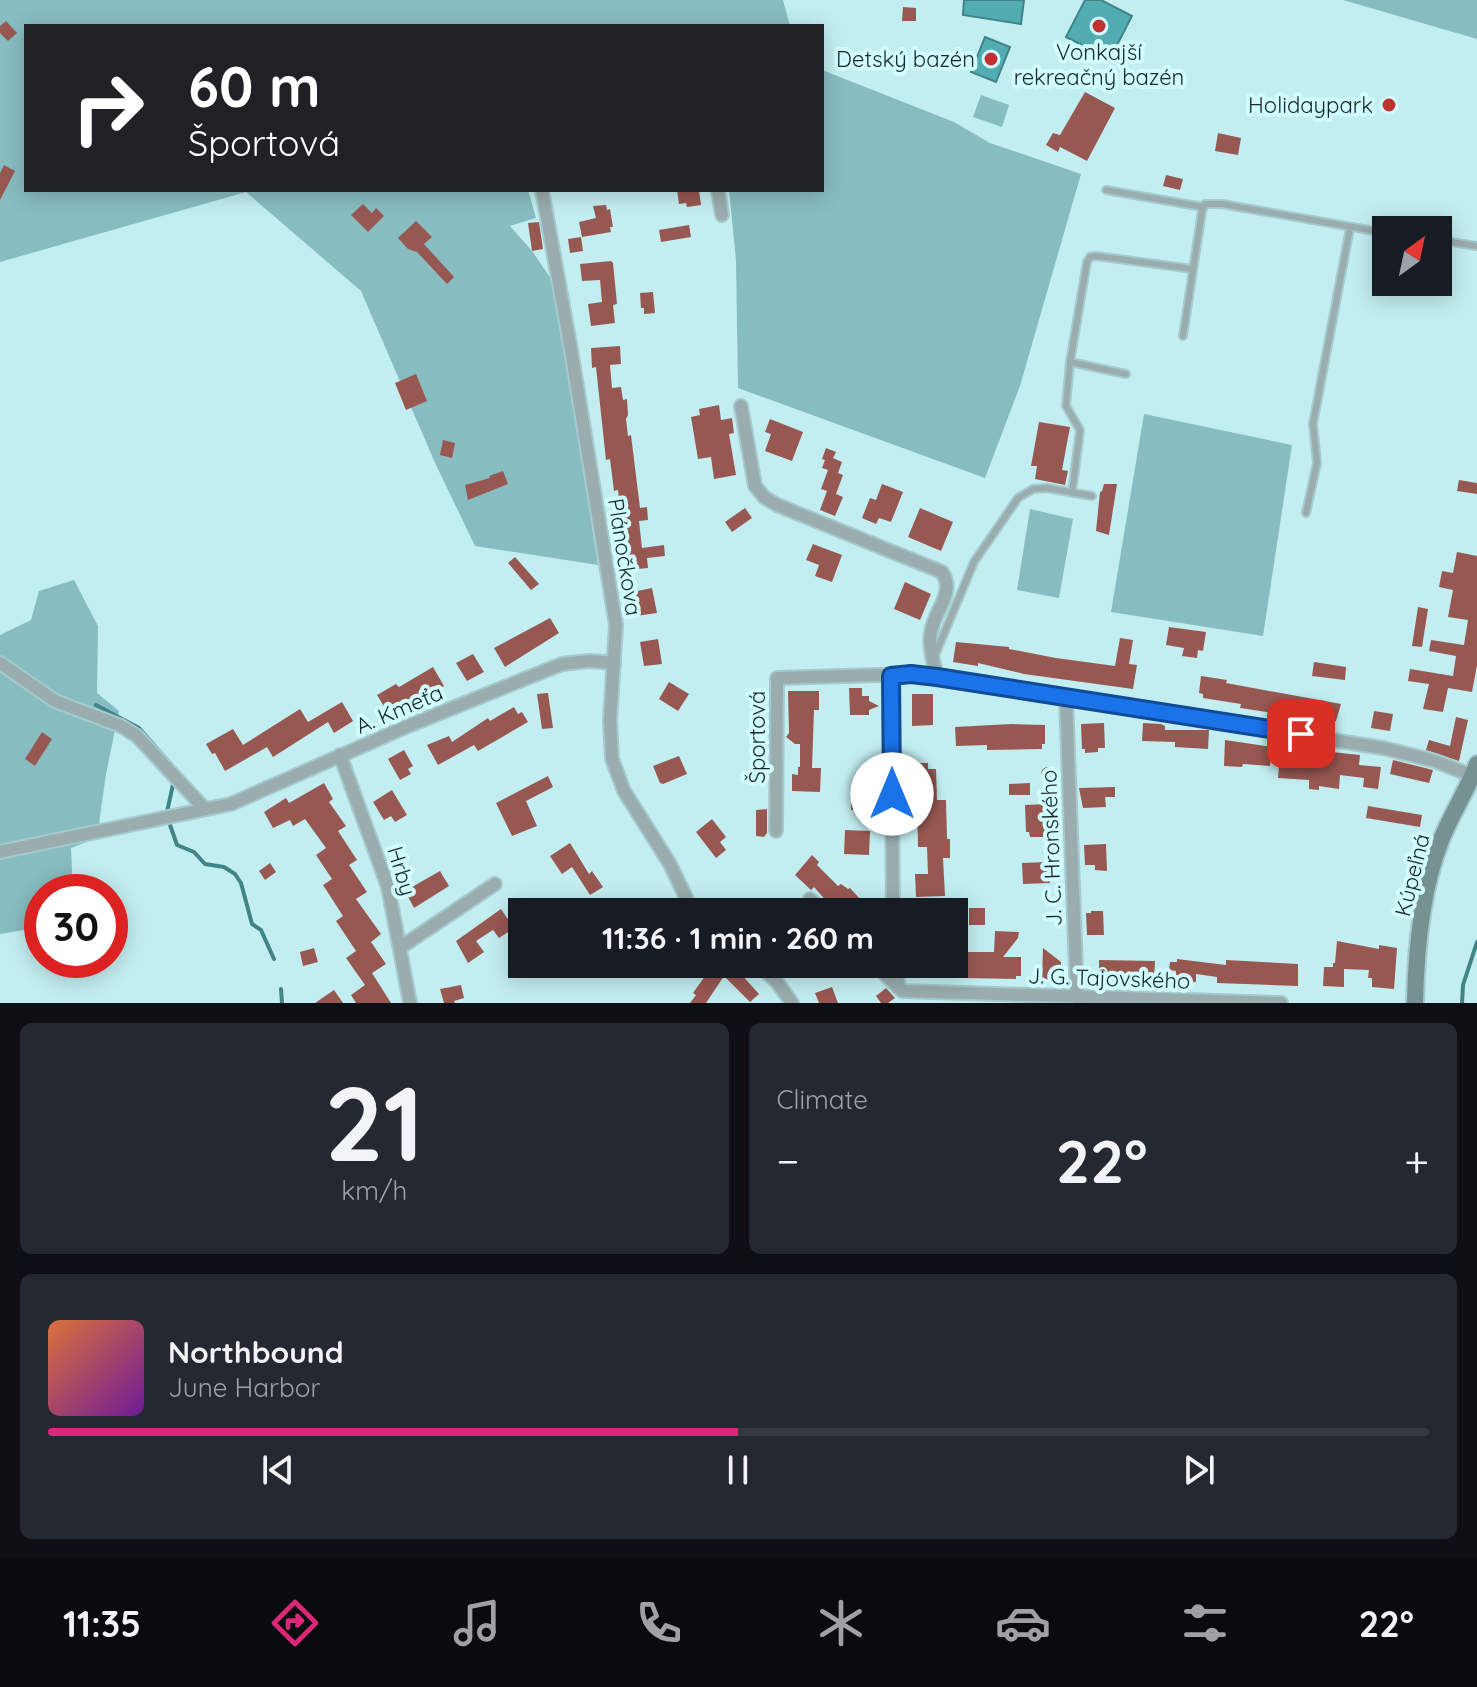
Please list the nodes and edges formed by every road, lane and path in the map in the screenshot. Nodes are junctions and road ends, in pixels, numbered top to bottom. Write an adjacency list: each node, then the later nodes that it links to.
1 (1106, 190): 4 (lane)
2 (542, 192): 20 (street, Plánočkova)
3 (718, 192): 5 (street)
4 (1203, 207): 6 (lane); 10 (lane)
5 (722, 215)
6 (1350, 228): 7 (lane); 17 (lane)
7 (1372, 231)
8 (1452, 242): 9 (lane)
9 (1477, 246)
10 (1193, 269): 11 (lane); 12 (lane)
11 (1183, 336)
12 (1070, 362): 13 (lane); 15 (lane)
13 (1126, 374)
14 (741, 406): 18 (street)
15 (1072, 493): 16 (lane); 18 (lane)
16 (1092, 496)
17 (1306, 513)
18 (934, 659): 22 (street)
19 (0, 663): 26 (street)
20 (614, 663): 24 (street, A. Kmeťa); 30 (street, Plánočkova)
21 (891, 676): 22 (street, Športová); 27 (street, Športová); 31 (street)
22 (937, 677): 23 (street, Športová)
23 (1066, 698): 25 (street, Športová); 37 (street, J. C. Hronského)
24 (340, 755): 26 (street, A. Kmeťa); 32 (street, Hrby)
25 (1475, 770): 42 (street, Kúpeľná)
26 (204, 808): 28 (street, A. Kmeťa)
27 (776, 831)
28 (0, 852)
29 (495, 884): 32 (street)
30 (686, 898)
31 (893, 898)
32 (401, 947): 39 (street, Hrby)
33 (773, 978): 40 (street)
34 (889, 978): 36 (street)
35 (897, 978): 36 (street)
36 (902, 991): 38 (street, J. G. Tajovského)
37 (1077, 997): 38 (street, J. G. Tajovského); 41 (street, J. G. Tajovského)
38 (937, 998)
39 (410, 1003)
40 (792, 1003)
41 (1281, 1003)
42 (1415, 1003)

